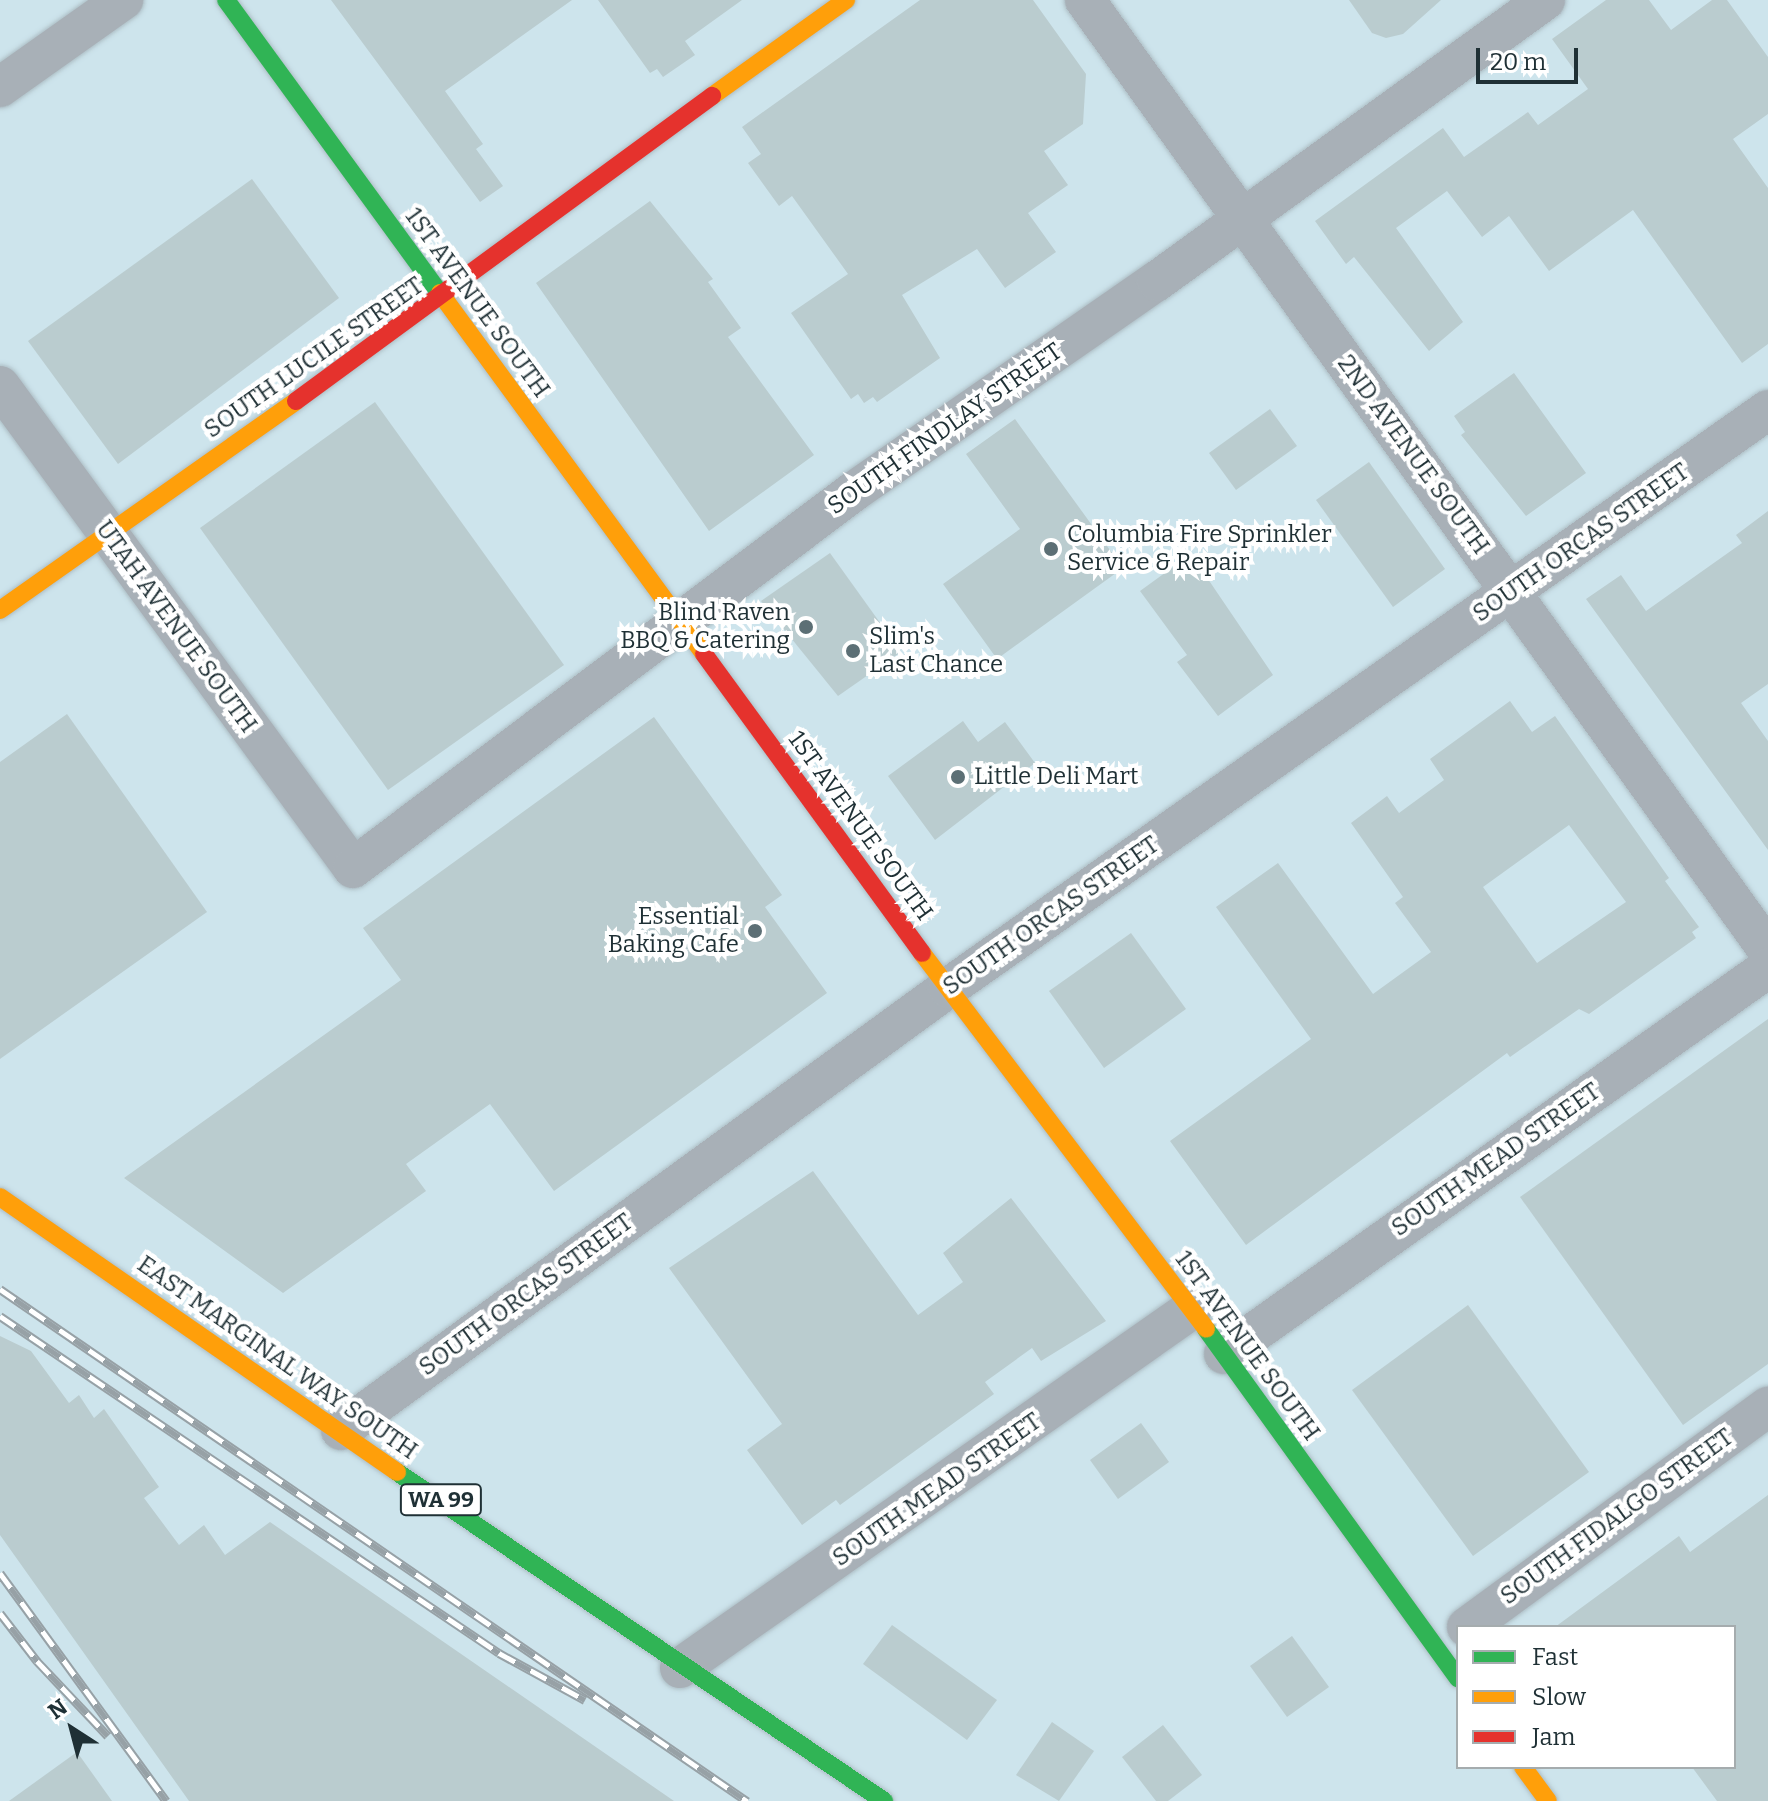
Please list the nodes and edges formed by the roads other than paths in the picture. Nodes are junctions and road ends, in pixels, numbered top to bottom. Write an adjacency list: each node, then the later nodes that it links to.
1 (123, 0): 6 (street)
2 (226, 0): 8 (main road, 1ST AVENUE SOUTH)
3 (846, 0): 8 (main road, SOUTH LUCILE STREET)
4 (1085, 0): 7 (street, 2ND AVENUE SOUTH)
5 (1545, 0): 7 (street, SOUTH FINDLAY STREET)
6 (0, 87)
7 (1243, 219): 12 (street, 2ND AVENUE SOUTH); 14 (street, SOUTH FINDLAY STREET)
8 (443, 297): 11 (main road, SOUTH LUCILE STREET); 14 (main road, 1ST AVENUE SOUTH)
9 (0, 386): 11 (street, UTAH AVENUE SOUTH)
10 (1768, 410): 12 (street, SOUTH ORCAS STREET)
11 (107, 533): 13 (main road, SOUTH LUCILE STREET); 15 (street, UTAH AVENUE SOUTH)
12 (1512, 592): 16 (street, 2ND AVENUE SOUTH); 18 (street, SOUTH ORCAS STREET)
13 (0, 610)
14 (683, 624): 15 (street, SOUTH FINDLAY STREET); 18 (main road, 1ST AVENUE SOUTH)
15 (353, 868)
16 (1768, 950)
17 (1768, 968): 21 (street, SOUTH MEAD STREET)
18 (948, 988): 20 (main road, 1ST AVENUE SOUTH); 23 (street, SOUTH ORCAS STREET)
19 (0, 1197): 23 (main road, EAST MARGINAL WAY SOUTH / WA 99)
20 (1192, 1309): 21 (main road, 1ST AVENUE SOUTH); 26 (street, SOUTH MEAD STREET)
21 (1224, 1354): 25 (main road, 1ST AVENUE SOUTH)
22 (1768, 1407): 24 (street, SOUTH FIDALGO STREET)
23 (341, 1430): 26 (main road, EAST MARGINAL WAY SOUTH / WA 99)
24 (1484, 1625)
25 (1455, 1647)
26 (680, 1668): 28 (main road, EAST MARGINAL WAY SOUTH / WA 99)
27 (1524, 1769): 29 (main road)
28 (884, 1801)
29 (1548, 1801)

